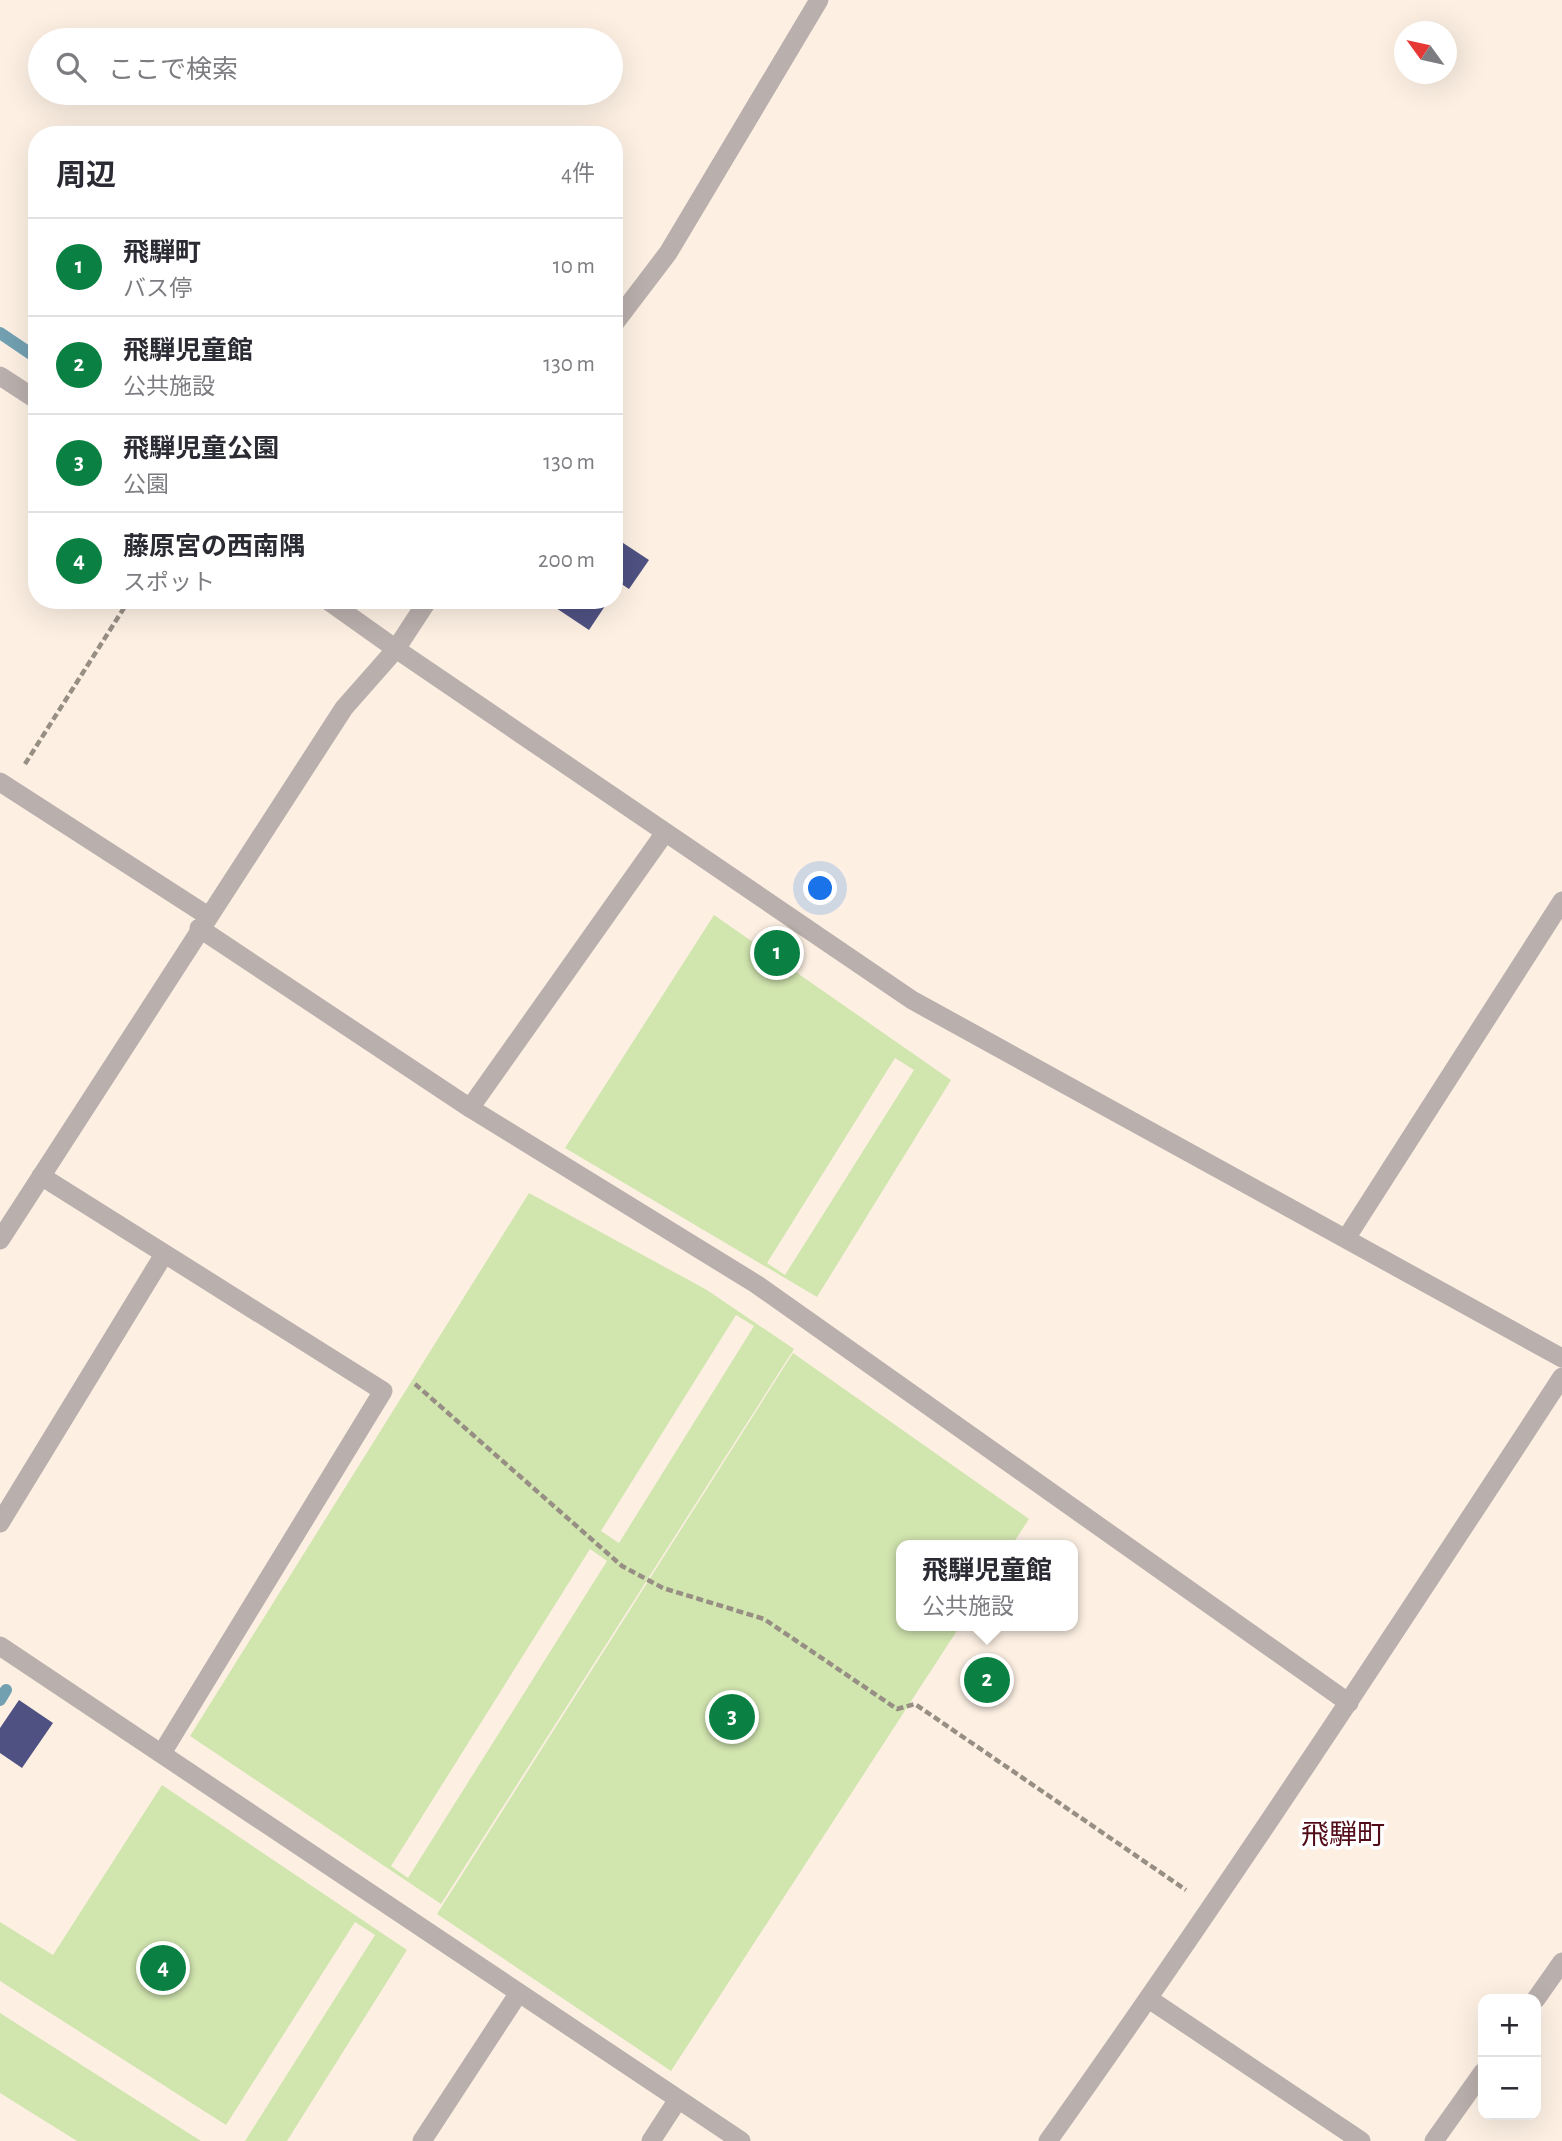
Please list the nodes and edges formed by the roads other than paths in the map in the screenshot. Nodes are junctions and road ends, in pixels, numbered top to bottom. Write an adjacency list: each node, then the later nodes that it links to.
1 (819, 0): 2 (street)
2 (623, 312)
3 (0, 376): 4 (street)
4 (28, 394)
5 (340, 609): 7 (street)
6 (422, 609): 7 (street)
7 (396, 649): 9 (street); 11 (street)
8 (5, 785): 11 (street)
9 (664, 834): 12 (street); 14 (street)
10 (1562, 901): 14 (street)
11 (203, 922): 12 (street); 13 (street)
12 (470, 1108): 21 (street)
13 (41, 1176): 15 (street); 16 (street)
14 (1346, 1237): 17 (street)
15 (0, 1240)
16 (163, 1256): 19 (street); 22 (street)
17 (1562, 1358)
18 (1562, 1377): 21 (street)
19 (0, 1523)
20 (0, 1646): 22 (street)
21 (1349, 1703): 26 (street)
22 (162, 1753): 24 (street)
23 (1562, 1962): 25 (street)
24 (518, 1994): 28 (street); 29 (street)
25 (1540, 1994)
26 (1149, 1999): 32 (street); 33 (street)
27 (1478, 2079): 34 (street)
28 (677, 2101): 30 (street); 31 (street)
29 (422, 2141)
30 (651, 2141)
31 (741, 2141)
32 (1048, 2141)
33 (1361, 2141)
34 (1434, 2141)

